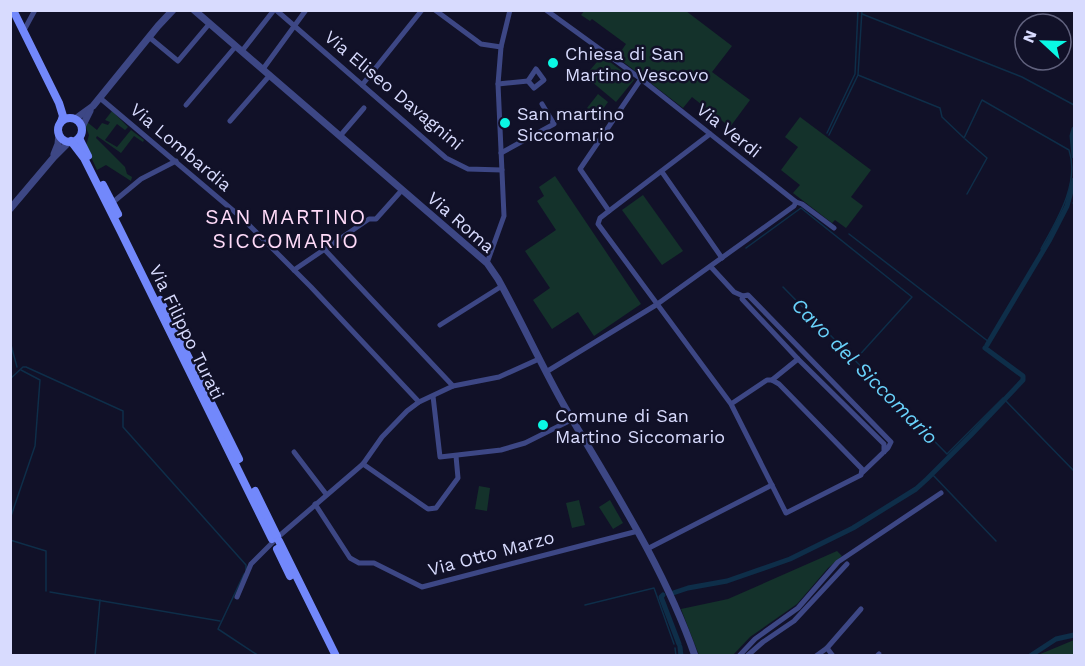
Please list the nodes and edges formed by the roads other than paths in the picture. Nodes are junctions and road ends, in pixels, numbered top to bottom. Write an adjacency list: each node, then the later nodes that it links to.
1 (13, 10): 15 (main road)
2 (34, 10): 15 (street)
3 (166, 10): 13 (street)
4 (174, 10): 13 (street)
5 (275, 10): 14 (street, Via Eliseo Davagnini); 19 (street)
6 (306, 10): 14 (street)
7 (422, 10): 25 (street)
8 (435, 10): 18 (street)
9 (510, 10): 18 (street)
10 (546, 10): 22 (street, Via Verdi)
11 (195, 11): 12 (street, Via Roma)
12 (210, 23): 16 (street); 17 (street, Via Roma)
13 (158, 26): 16 (street)
14 (295, 26): 20 (street); 25 (street, Via Eliseo Davagnini)
15 (23, 32): 27 (main road)
16 (149, 37): 26 (street)
17 (236, 46): 19 (street, Via Roma); 29 (street)
18 (501, 47): 24 (street)
19 (242, 51): 20 (street, Via Roma)
20 (263, 69): 21 (street, Via Roma)
21 (270, 75): 33 (street); 38 (street, Via Roma)
22 (641, 80): 37 (street, Via Verdi); 49 (street)
23 (528, 81): 24 (street)
24 (498, 84): 40 (street)
25 (362, 85): 43 (street, Via Eliseo Davagnini)
26 (100, 98): 30 (street); 42 (street, Via Lombardia)
27 (59, 103): 32 (main road); 34 (main road)
28 (542, 104): 40 (street)
29 (186, 105)
30 (93, 106): 32 (street); 35 (street)
31 (364, 108): 38 (street)
32 (73, 118): 34 (main road); 35 (main road)
33 (230, 121)
34 (61, 122): 36 (main road)
35 (82, 127): 39 (main road)
36 (59, 134): 39 (main road); 41 (street)
37 (710, 134): 44 (street); 46 (street, Via Verdi)
38 (340, 136): 45 (street, Via Roma)
39 (73, 140): 41 (street); 47 (main road, Via Filippo Turati); 82 (main road, Via Filippo Turati)
40 (501, 153): 43 (street)
41 (54, 157): 48 (street)
42 (176, 161): 47 (street); 55 (street, Via Lombardia)
43 (502, 170): 53 (street)
44 (662, 172): 49 (street); 52 (street)
45 (402, 190): 51 (street); 53 (street, Via Roma)
46 (795, 202): 50 (street, Via Verdi); 52 (street)
47 (112, 203): 82 (main road, Via Filippo Turati)
48 (10, 209)
49 (609, 211): 58 (street)
50 (834, 228)
51 (325, 250): 55 (street); 67 (street)
52 (722, 258): 54 (street)
53 (486, 263): 56 (street, Via Roma)
54 (711, 267): 57 (street); 58 (street)
55 (294, 270): 69 (street, Via Lombardia)
56 (502, 286): 59 (street); 63 (street, Via Roma)
57 (743, 296): 60 (street); 61 (street)
58 (656, 305): 65 (street); 70 (street)
59 (440, 325)
60 (802, 349): 61 (street); 62 (street)
61 (797, 358): 64 (street); 66 (street)
62 (810, 358): 64 (street); 73 (street)
63 (539, 359): 65 (street, Via Roma); 67 (street)
64 (804, 364): 73 (street)
65 (546, 372): 71 (street, Via Roma)
66 (772, 380): 70 (street); 76 (street)
67 (453, 386): 68 (street)
68 (433, 396): 69 (street); 74 (street)
69 (419, 402): 75 (street)
70 (731, 404): 77 (street)
71 (573, 418): 74 (street); 81 (street, Via Roma)
72 (294, 452): 79 (street)
73 (884, 452): 76 (street)
74 (456, 456): 75 (street)
75 (363, 464): 79 (street)
76 (862, 472): 77 (street)
77 (772, 485): 83 (street)
78 (941, 493): 88 (street)
79 (326, 494): 80 (street)
80 (315, 504): 81 (street, Via Otto Marzo); 82 (street)
81 (638, 531): 83 (street, Via Roma)
82 (275, 539): 85 (street); 90 (main road, Via Filippo Turati); 91 (main road, Via Filippo Turati)
83 (647, 549): 89 (street, Via Roma)
84 (846, 564): 88 (street)
85 (237, 597)
86 (861, 609): 87 (street)
87 (827, 648): 92 (street); 93 (street)
88 (744, 654)
89 (695, 655)
90 (330, 656)
91 (336, 656)
92 (816, 656)
93 (833, 656)

